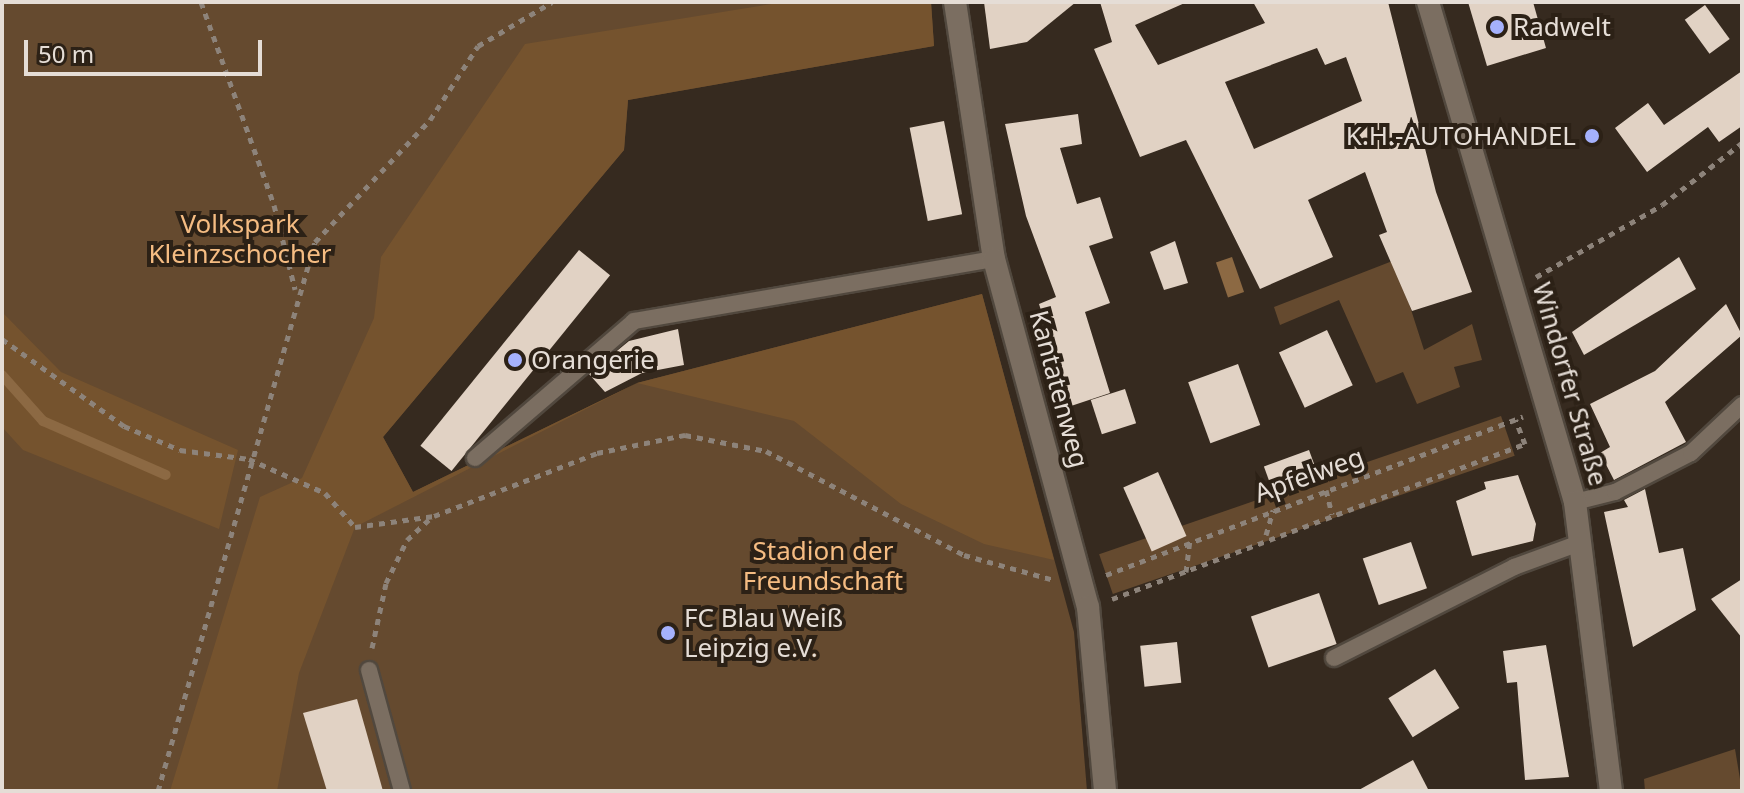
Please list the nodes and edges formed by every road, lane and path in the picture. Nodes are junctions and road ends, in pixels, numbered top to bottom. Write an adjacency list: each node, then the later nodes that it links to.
1 (201, 2): 8 (path)
2 (552, 2): 8 (path)
3 (955, 2): 6 (street, Kantatenweg)
4 (1428, 2): 7 (street, Windorfer Straße)
5 (1742, 143): 7 (path)
6 (994, 259): 13 (lane); 24 (street, Kantatenweg)
7 (1515, 289): 11 (street, Windorfer Straße)
8 (296, 291): 14 (path)
9 (2, 339): 14 (path)
10 (1742, 405): 16 (lane)
11 (1550, 408): 12 (path, Apfelweg); 16 (street, Windorfer Straße)
12 (1516, 420): 15 (path, Apfelweg); 18 (path)
13 (475, 458)
14 (249, 459): 19 (path); 28 (path)
15 (1326, 490): 17 (path, Apfelweg); 18 (path)
16 (1575, 502): 22 (street, Windorfer Straße)
17 (1273, 510): 20 (path); 21 (path, Apfelweg)
18 (1332, 514): 20 (path)
19 (434, 516): 24 (path); 27 (path)
20 (1266, 536): 23 (path)
21 (1190, 541): 23 (path); 24 (path, Apfelweg)
22 (1582, 542): 26 (lane); 31 (street, Windorfer Straße)
23 (1186, 572): 25 (path)
24 (1084, 584): 25 (street, Kantatenweg)
25 (1088, 607): 30 (street, Kantatenweg)
26 (1334, 658)
27 (369, 670): 29 (lane)
28 (158, 791)
29 (402, 791)
30 (1105, 791)
31 (1611, 791)

